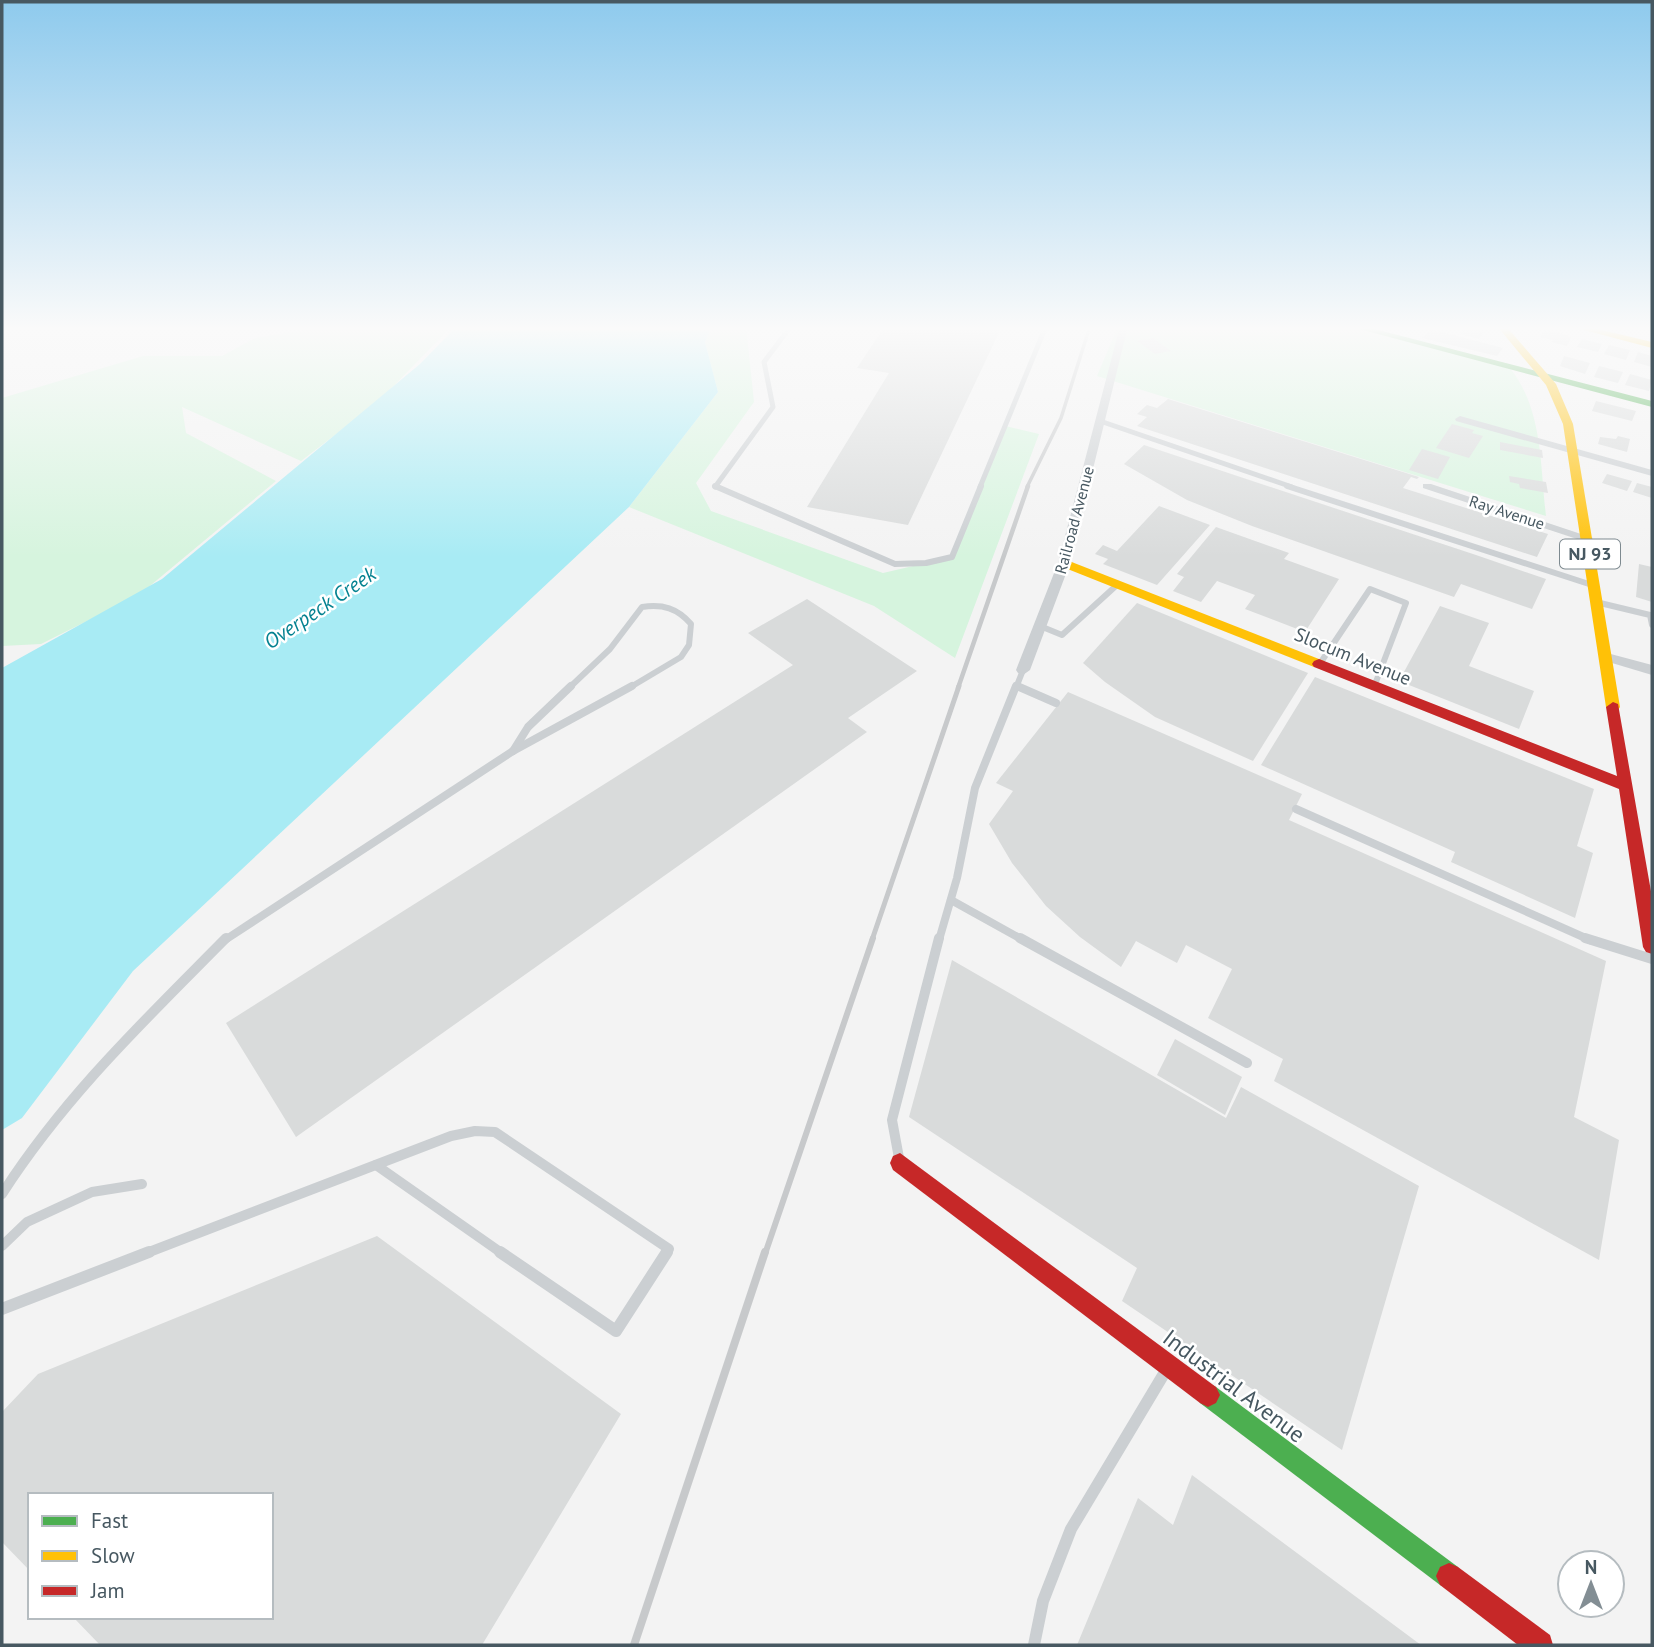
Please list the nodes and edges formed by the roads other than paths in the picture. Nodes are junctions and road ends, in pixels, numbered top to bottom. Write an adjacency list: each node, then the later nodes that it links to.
1 (772, 403): 2 (lane)
2 (1015, 403)
3 (1105, 403): 6 (street, Railroad Avenue)
4 (1560, 403): 7 (street, NJ 93)
5 (1460, 419): 7 (street)
6 (1100, 421): 11 (street, Railroad Avenue); 13 (lane)
7 (1573, 451): 8 (street); 10 (street, NJ 93)
8 (1652, 473)
9 (1427, 486): 10 (street, Ray Avenue)
10 (1587, 538): 13 (street, NJ 93)
11 (1064, 563): 12 (street, Slocum Avenue); 16 (street, Railroad Avenue)
12 (1118, 584): 16 (lane); 18 (street, Slocum Avenue)
13 (1595, 585): 14 (street, NJ 93)
14 (1597, 603): 15 (lane); 17 (street, NJ 93)
15 (1652, 625)
16 (1040, 626): 19 (street, Railroad Avenue)
17 (1607, 657): 20 (street); 25 (street, NJ 93)
18 (1319, 665): 22 (street, Slocum Avenue); 22 (lane)
19 (1023, 670): 21 (lane)
20 (1652, 670)
21 (1016, 686): 23 (lane); 27 (lane)
22 (1374, 687): 25 (street, Slocum Avenue)
23 (1056, 703)
24 (513, 751): 24 (lane); 34 (lane)
25 (1626, 786): 28 (street, NJ 93)
26 (1296, 809): 29 (lane)
27 (951, 900): 30 (lane); 31 (lane)
28 (1652, 947)
29 (1652, 959)
30 (1247, 1063)
31 (900, 1163): 37 (street, Industrial Avenue)
32 (376, 1165): 32 (lane); 36 (lane)
33 (142, 1184): 35 (lane)
34 (2, 1194)
35 (2, 1245)
36 (2, 1309)
37 (1168, 1365): 38 (lane); 39 (street, Industrial Avenue)
38 (1034, 1645)
39 (1540, 1645)

